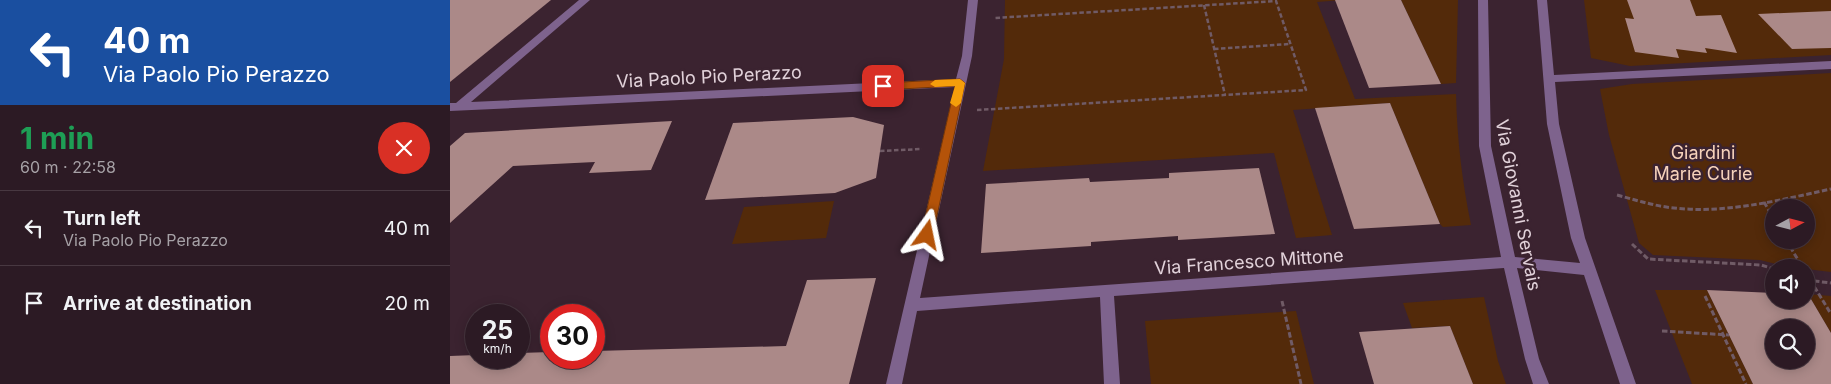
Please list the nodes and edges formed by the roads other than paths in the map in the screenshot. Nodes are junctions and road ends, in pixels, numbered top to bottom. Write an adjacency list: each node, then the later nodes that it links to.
1 (585, 0): 8 (street)
2 (973, 0): 7 (street)
3 (1483, 0): 9 (street, Via Giovanni Servais)
4 (1542, 0): 6 (street)
5 (1831, 65): 6 (street)
6 (1549, 79): 10 (street)
7 (960, 83): 8 (street, Via Paolo Pio Perazzo); 12 (street)
8 (453, 110)
9 (1509, 262): 10 (street, Via Francesco Mittone); 11 (street, Via Francesco Mittone); 15 (street, Via Giovanni Servais)
10 (1589, 270): 16 (street)
11 (1107, 292): 12 (street, Via Francesco Mittone); 14 (street)
12 (912, 305): 13 (street)
13 (894, 384)
14 (1112, 384)
15 (1541, 384)
16 (1628, 384)

